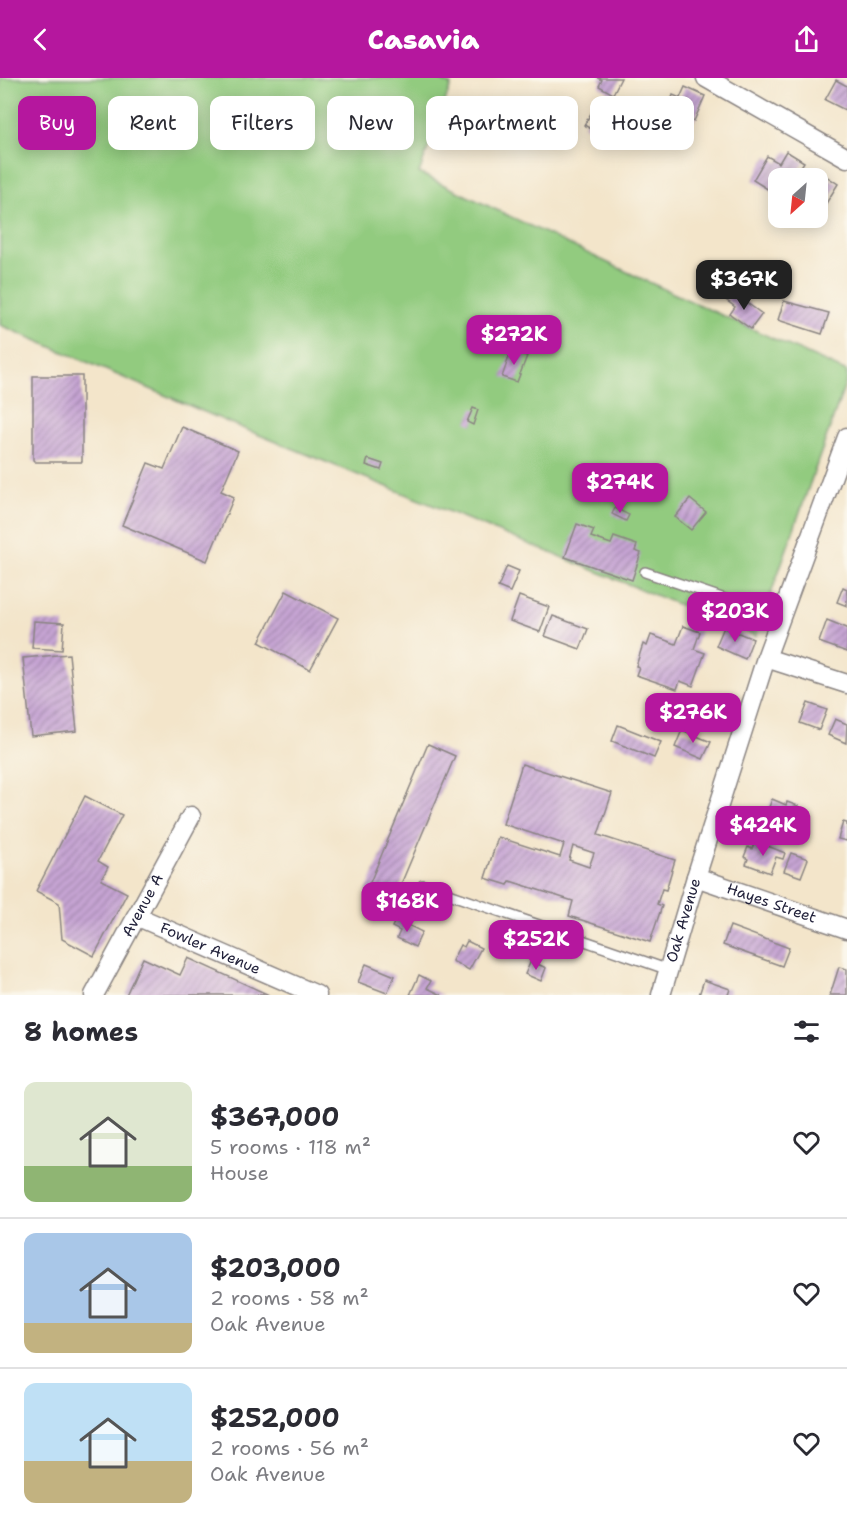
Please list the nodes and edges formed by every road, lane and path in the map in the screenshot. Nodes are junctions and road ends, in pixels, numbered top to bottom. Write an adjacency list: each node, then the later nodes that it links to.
1 (706, 78): 2 (street)
2 (847, 158)
3 (847, 437): 5 (street, Oak Avenue)
4 (645, 572): 5 (lane)
5 (781, 618): 6 (street, Oak Avenue)
6 (766, 658): 7 (street); 9 (street, Oak Avenue)
7 (847, 684)
8 (191, 816): 11 (street, Avenue A)
9 (696, 877): 12 (street, Hayes Street); 13 (street, Oak Avenue)
10 (423, 885): 13 (lane)
11 (136, 916): 14 (street, Avenue A); 15 (street, Fowler Avenue)
12 (847, 929)
13 (669, 970): 16 (street, Oak Avenue)
14 (94, 995)
15 (317, 995)
16 (661, 995)

